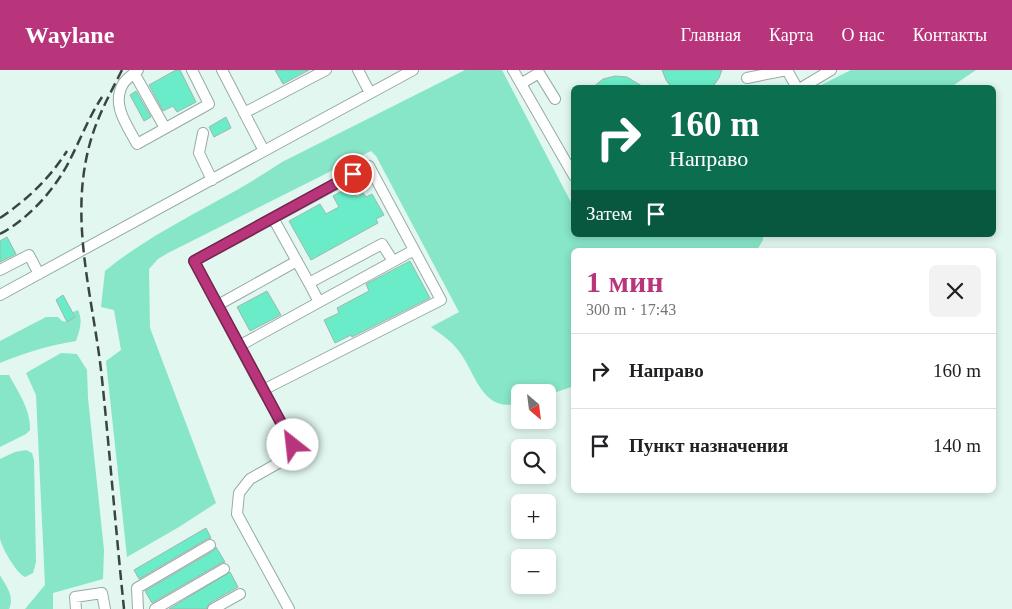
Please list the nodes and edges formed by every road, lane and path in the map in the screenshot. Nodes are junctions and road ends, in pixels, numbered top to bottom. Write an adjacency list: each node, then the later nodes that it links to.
1 (192, 70): 16 (street)
2 (222, 70): 15 (street)
3 (326, 70): 15 (street)
4 (358, 70): 13 (street)
5 (413, 70): 13 (street)
6 (513, 70): 10 (street)
7 (831, 70): 12 (street)
8 (136, 71): 16 (street); 16 (street)
9 (747, 78): 11 (street)
10 (522, 83): 14 (street); 19 (street)
11 (795, 85)
12 (806, 85)
13 (370, 94): 18 (street)
14 (555, 99)
15 (244, 113): 18 (street)
16 (165, 128)
17 (203, 133): 20 (street)
18 (264, 151): 20 (street)
19 (571, 171)
20 (212, 180): 26 (street)
21 (273, 218): 22 (street); 23 (street); 30 (street)
22 (414, 250): 24 (street); 32 (street)
23 (297, 261): 27 (street); 30 (street)
24 (393, 261): 27 (street); 29 (street)
25 (0, 270): 26 (street)
26 (39, 274): 28 (street)
27 (309, 283): 29 (street)
28 (0, 294)
29 (319, 302): 31 (street)
30 (218, 305): 31 (street)
31 (239, 346): 32 (street)
32 (263, 390): 41 (street)
33 (210, 545): 38 (street)
34 (224, 569): 39 (street)
35 (240, 594): 40 (street)
36 (76, 609): 37 (street)
37 (104, 609)
38 (138, 609)
39 (155, 609)
40 (213, 609)
41 (289, 609)

